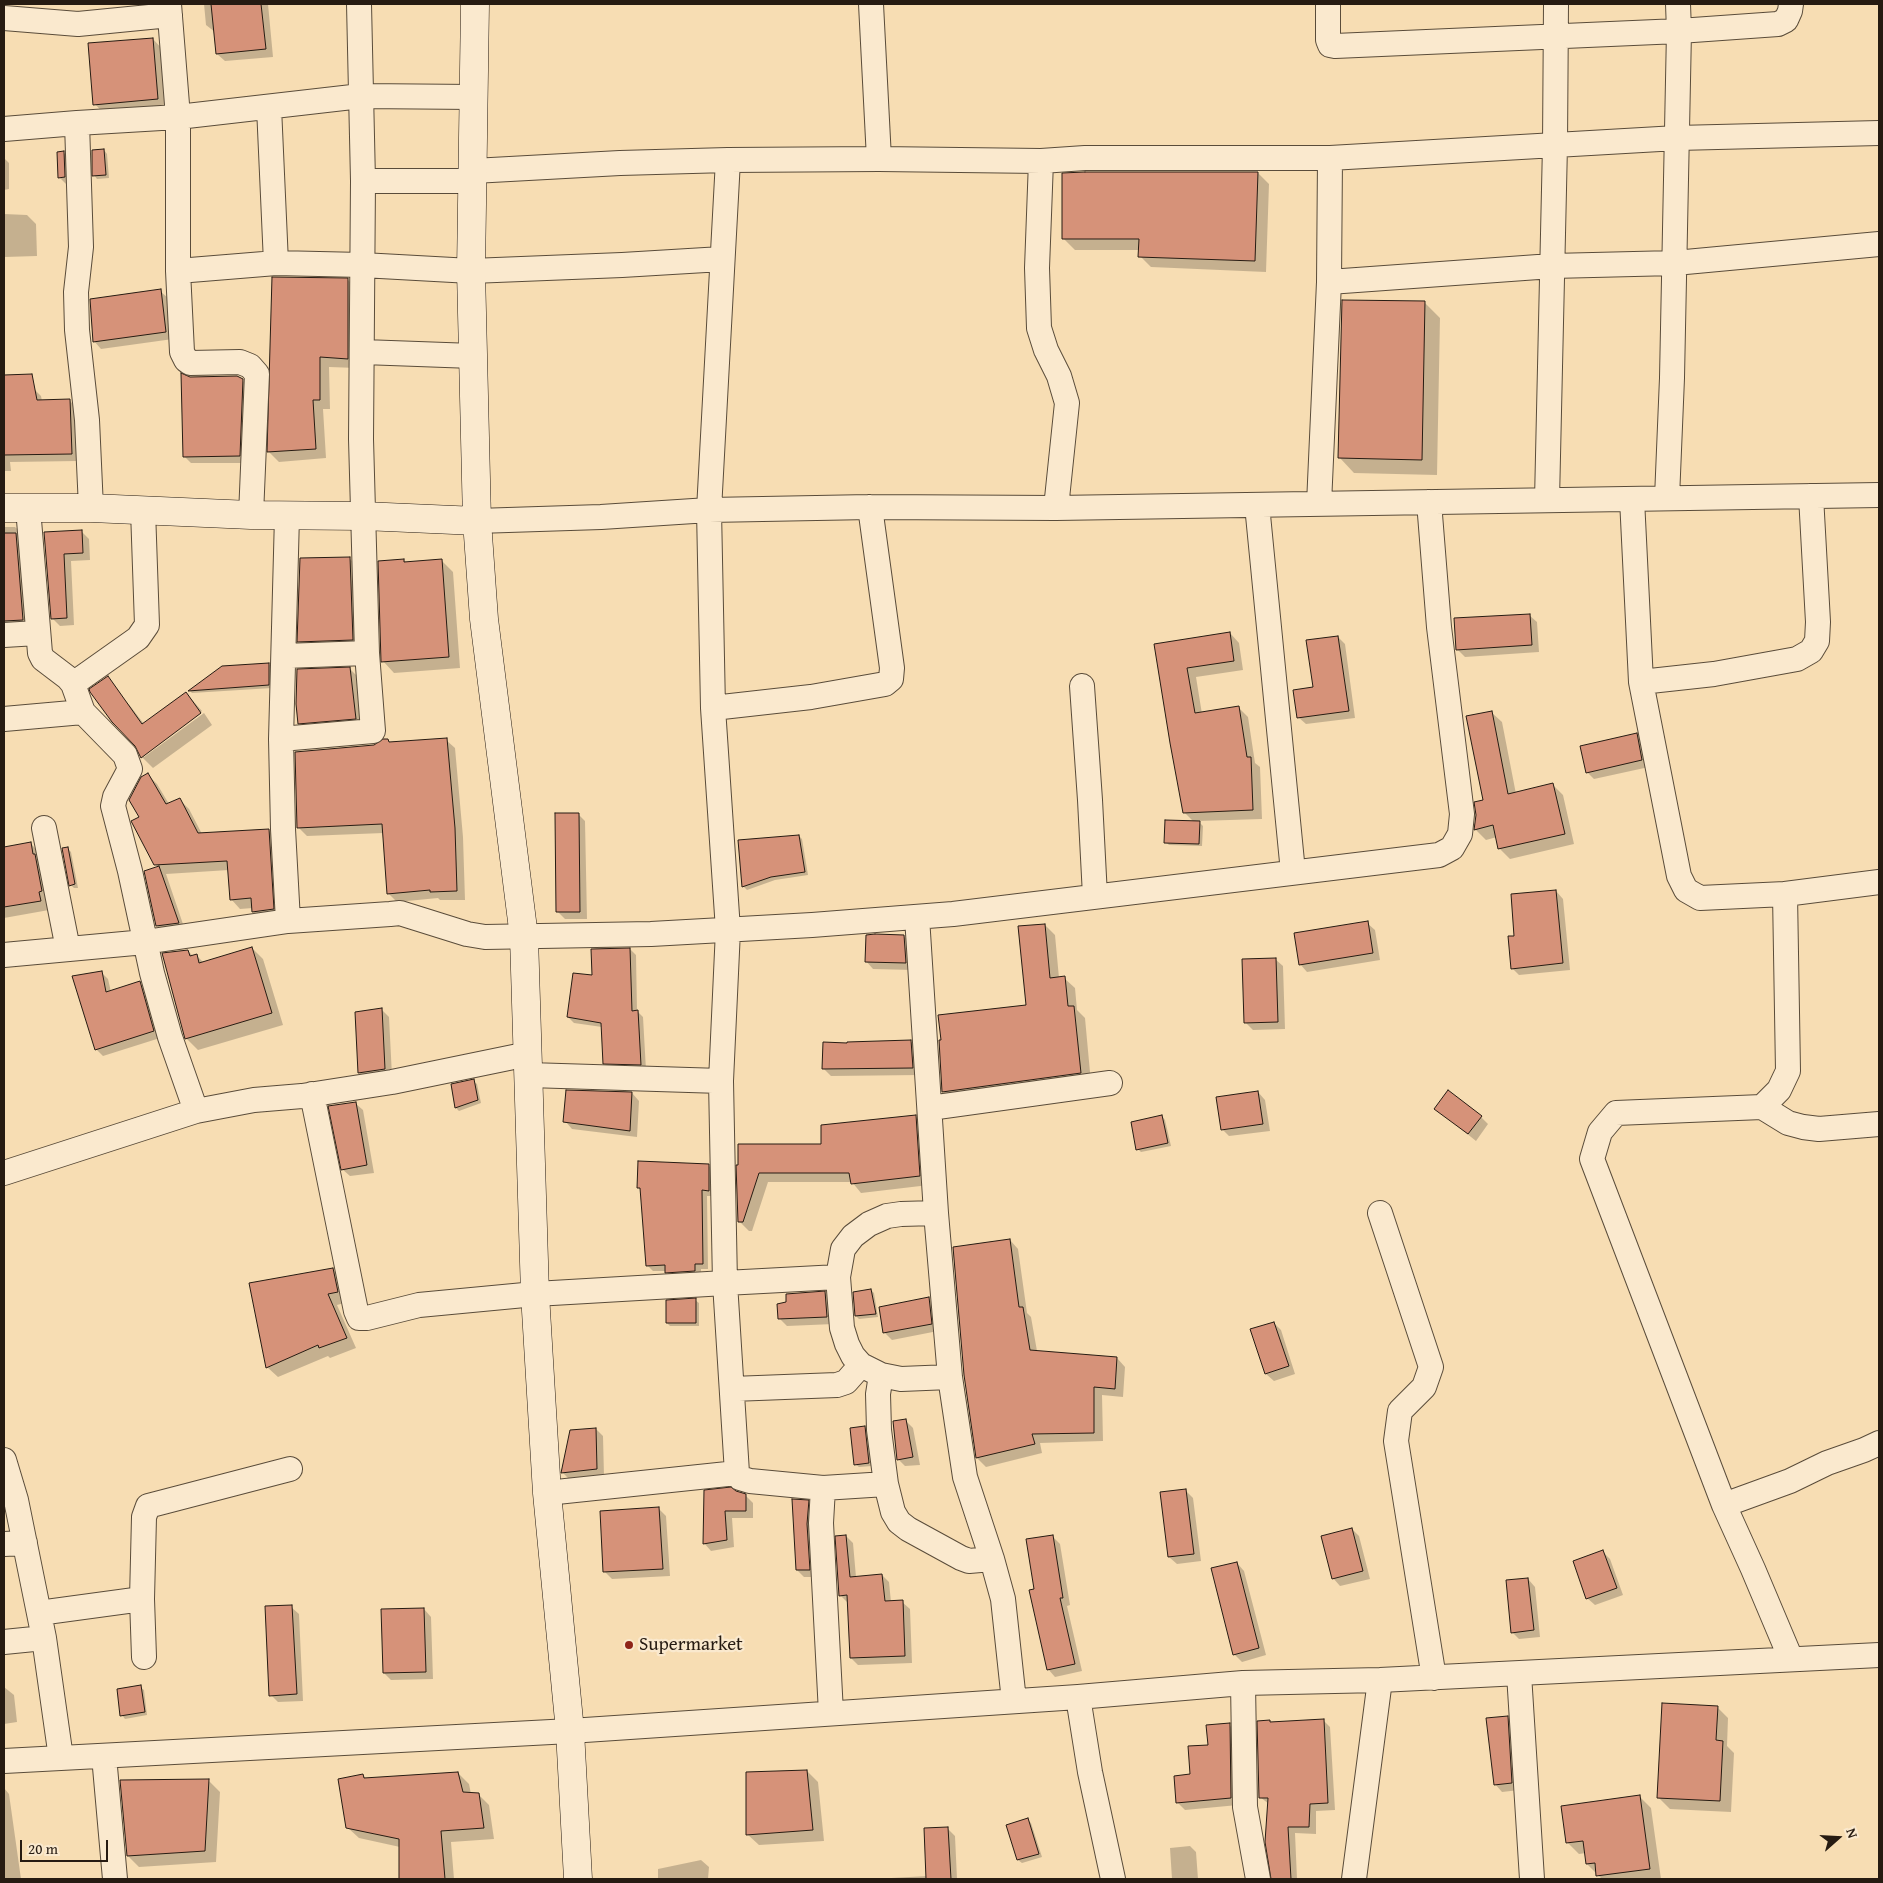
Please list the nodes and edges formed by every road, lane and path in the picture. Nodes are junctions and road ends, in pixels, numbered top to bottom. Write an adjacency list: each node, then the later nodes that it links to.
1 (359, 4): 13 (street)
2 (475, 4): 14 (street)
3 (871, 4): 23 (street)
4 (1328, 4): 12 (street)
5 (1556, 4): 12 (street)
6 (1678, 4): 11 (street)
7 (1791, 4): 11 (street)
8 (170, 9): 9 (street); 16 (street)
9 (78, 14): 10 (street)
10 (4, 18)
11 (1679, 31): 12 (street); 20 (street)
12 (1556, 37): 21 (street)
13 (360, 96): 14 (street); 15 (street); 27 (street)
14 (474, 97): 26 (street)
15 (268, 107): 16 (street); 31 (street)
16 (178, 117): 17 (street); 34 (street)
17 (77, 123): 18 (street); 49 (street)
18 (4, 129)
19 (1879, 133): 20 (street)
20 (1677, 138): 21 (street); 30 (street)
21 (1555, 145): 22 (street); 33 (street)
22 (1330, 158): 25 (street); 36 (street)
23 (879, 159): 24 (street); 25 (street)
24 (728, 160): 26 (street); 29 (street)
25 (1040, 161): 50 (street)
26 (473, 176): 27 (street); 35 (street)
27 (363, 182): 32 (street)
28 (1879, 244): 30 (street)
29 (722, 259): 35 (street); 52 (street)
30 (1675, 262): 33 (street); 41 (street)
31 (276, 263): 32 (street); 34 (street)
32 (362, 265): 35 (street); 37 (street)
33 (1552, 266): 36 (street); 43 (street)
34 (178, 271): 53 (street)
35 (471, 271): 38 (street)
36 (1329, 282): 45 (street)
37 (363, 352): 38 (street); 55 (street)
38 (473, 356): 56 (street)
39 (1879, 495): 40 (street)
40 (1811, 496): 41 (street); 61 (street)
41 (1667, 498): 42 (street)
42 (1632, 499): 43 (street); 61 (street)
43 (1547, 500): 44 (street)
44 (1429, 502): 45 (street); 69 (street)
45 (1319, 504): 46 (street)
46 (1257, 505): 50 (street); 69 (street)
47 (870, 507): 50 (street); 52 (street); 64 (street)
48 (16, 508): 49 (street); 57 (street)
49 (92, 508): 51 (street)
50 (1056, 508)
51 (143, 510): 53 (street); 62 (street)
52 (709, 510): 56 (street); 64 (street)
53 (251, 515): 54 (street)
54 (287, 516): 55 (street); 60 (street)
55 (363, 516): 56 (street); 59 (street)
56 (477, 520): 76 (street)
57 (37, 633): 58 (street); 62 (street)
58 (4, 635)
59 (366, 653): 60 (street); 67 (street)
60 (284, 656): 67 (street)
61 (1641, 682): 71 (street)
62 (73, 684): 65 (street)
63 (1082, 686): 72 (street)
64 (713, 708): 75 (street)
65 (82, 712): 66 (street); 77 (street)
66 (4, 719)
67 (281, 739): 74 (street)
68 (44, 828): 78 (street)
69 (1294, 872): 72 (street)
70 (1879, 882): 71 (street)
71 (1785, 894): 84 (street)
72 (1096, 896): 73 (street)
73 (917, 917): 75 (street); 85 (street)
74 (288, 920): 76 (street); 77 (street)
75 (728, 930): 76 (street); 81 (street)
76 (524, 937): 80 (street)
77 (145, 942): 78 (street); 86 (street)
78 (68, 949): 79 (street)
79 (4, 955)
80 (528, 1064): 81 (street); 83 (street); 93 (street)
81 (722, 1081): 92 (street)
82 (1110, 1083): 85 (street)
83 (312, 1094): 86 (street); 93 (street)
84 (1762, 1107): 87 (street); 104 (street)
85 (930, 1108): 89 (street)
86 (196, 1111): 88 (street)
87 (1879, 1124)
88 (4, 1173)
89 (936, 1213): 91 (street); 95 (street)
90 (1380, 1213): 115 (street)
91 (838, 1277): 92 (street); 94 (street)
92 (725, 1283): 93 (street); 96 (street)
93 (535, 1294): 103 (street)
94 (871, 1370): 95 (street); 96 (street); 101 (street)
95 (950, 1377): 106 (street)
96 (732, 1389): 100 (street)
97 (1879, 1443): 104 (street)
98 (4, 1460): 105 (street)
99 (290, 1469): 107 (street)
100 (737, 1473): 102 (street); 103 (street)
101 (886, 1484): 102 (street); 106 (street)
102 (823, 1488): 120 (street)
103 (547, 1493): 121 (street)
104 (1724, 1505): 113 (street)
105 (14, 1544): 108 (street)
106 (992, 1558): 119 (street)
107 (142, 1599): 108 (street); 112 (street)
108 (39, 1613): 109 (street)
109 (44, 1638): 110 (street); 123 (street)
110 (4, 1642)
111 (1879, 1656): 113 (street)
112 (144, 1657)
113 (1791, 1659): 114 (street)
114 (1519, 1674): 115 (street); 130 (street)
115 (1434, 1678): 116 (street)
116 (1380, 1680): 117 (street); 129 (street)
117 (1243, 1683): 118 (street); 128 (street)
118 (1078, 1697): 119 (street); 127 (street)
119 (1014, 1701): 120 (street)
120 (831, 1713): 121 (street)
121 (570, 1731): 122 (street); 126 (street)
122 (104, 1756): 123 (street); 125 (street)
123 (61, 1758): 124 (street)
124 (4, 1761)
125 (115, 1879)
126 (578, 1879)
127 (1113, 1879)
128 (1258, 1879)
129 (1354, 1879)
130 (1532, 1879)

